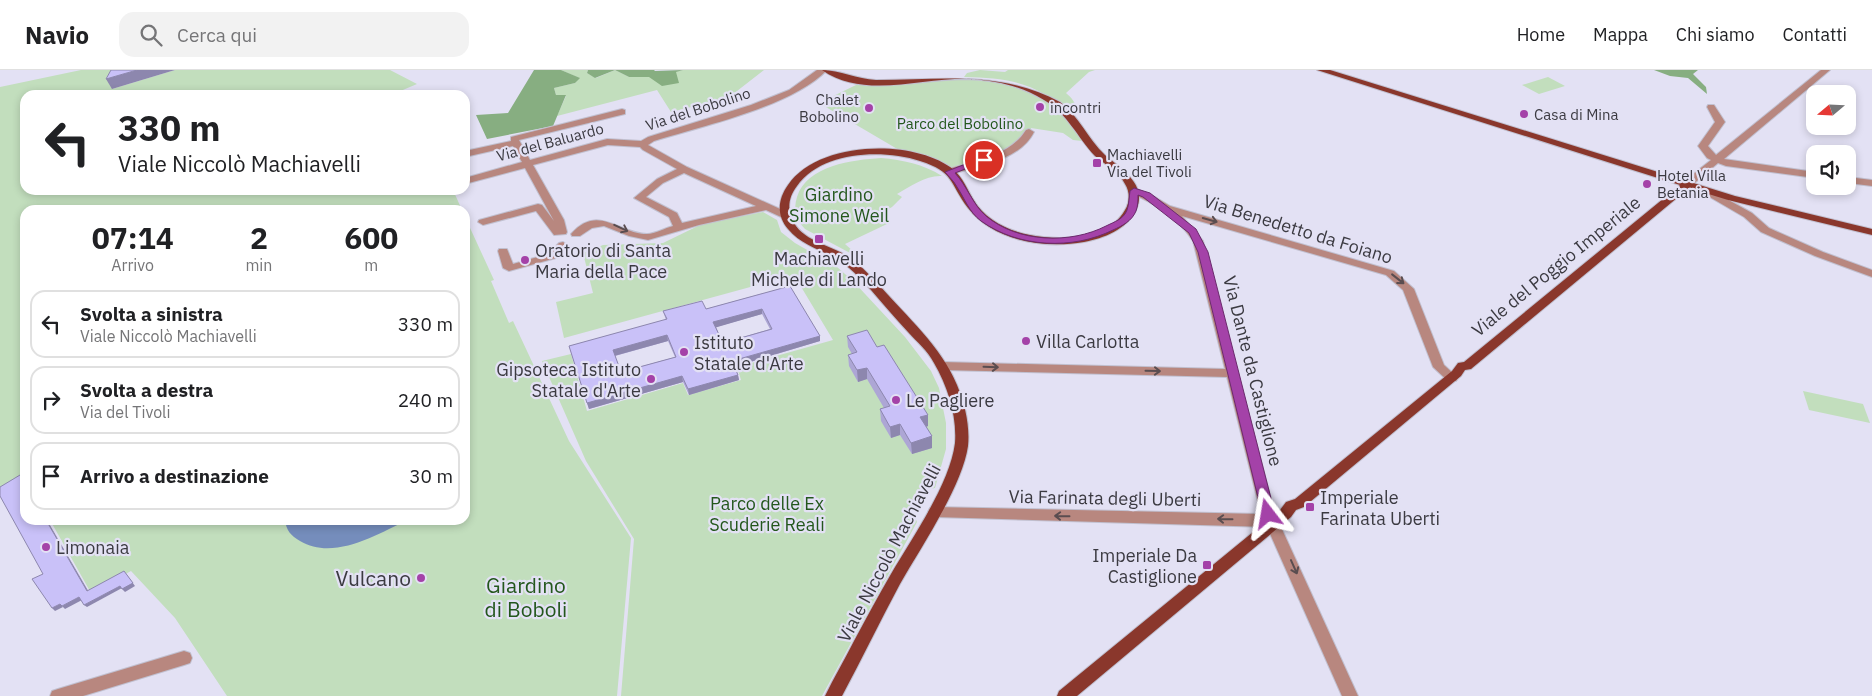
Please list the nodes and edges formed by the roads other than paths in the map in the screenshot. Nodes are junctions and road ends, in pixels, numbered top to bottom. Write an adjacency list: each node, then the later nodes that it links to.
1 (825, 70): 8 (street, Via del Bobolino); 20 (main road)
2 (1321, 70): 18 (main road)
3 (1826, 70): 10 (street, Viale del Poggio Imperiale)
4 (1711, 107): 10 (street)
5 (622, 112): 7 (street)
6 (1029, 132): 13 (street)
7 (516, 143): 9 (street); 11 (street)
8 (643, 144): 11 (street, Via del Baluardo); 12 (street, Via del Bobolino)
9 (470, 153)
10 (1720, 157): 14 (street); 18 (street, Viale del Poggio Imperiale)
11 (528, 163): 15 (street, Via del Baluardo); 29 (street)
12 (684, 169): 22 (street, Via del Bobolino); 27 (street)
13 (950, 172): 20 (main road); 25 (main road)
14 (1806, 173)
15 (470, 180)
16 (1856, 181): 17 (street)
17 (1872, 183)
18 (1687, 184): 19 (main road); 35 (main road, Viale del Poggio Imperiale)
19 (1705, 190): 21 (main road); 24 (street)
20 (1134, 191): 23 (street, Via Dante da Castiglione)
21 (1758, 205): 24 (street); 28 (main road)
22 (765, 207): 25 (street, Via del Bobolino); 27 (street)
23 (1163, 207): 35 (street, Via Benedetto da Foiano, one-way to 35); 36 (street, Via Dante da Castiglione)
24 (1748, 214): 33 (street)
25 (785, 215): 34 (main road, Viale Niccolò Machiavelli)
26 (483, 222): 29 (street)
27 (679, 226): 30 (street, one-way to 27)
28 (1872, 232)
29 (560, 233): 30 (street); 31 (street)
30 (576, 234): 31 (street)
31 (563, 245): 32 (street)
32 (503, 252)
33 (1872, 274)
34 (942, 366): 36 (street, one-way to 36); 37 (main road, Viale Niccolò Machiavelli)
35 (1459, 372): 38 (main road, Viale del Poggio Imperiale)
36 (1232, 373): 38 (street, Via Dante da Castiglione)
37 (935, 512): 38 (street, Via Farinata degli Uberti, one-way to 37); 41 (main road, Viale Niccolò Machiavelli)
38 (1273, 523): 42 (main road, Viale del Poggio Imperiale); 43 (street, Via Dante da Castiglione, one-way to 43)
39 (184, 658): 40 (street)
40 (58, 696)
41 (833, 696)
42 (1064, 696)
43 (1350, 696)

